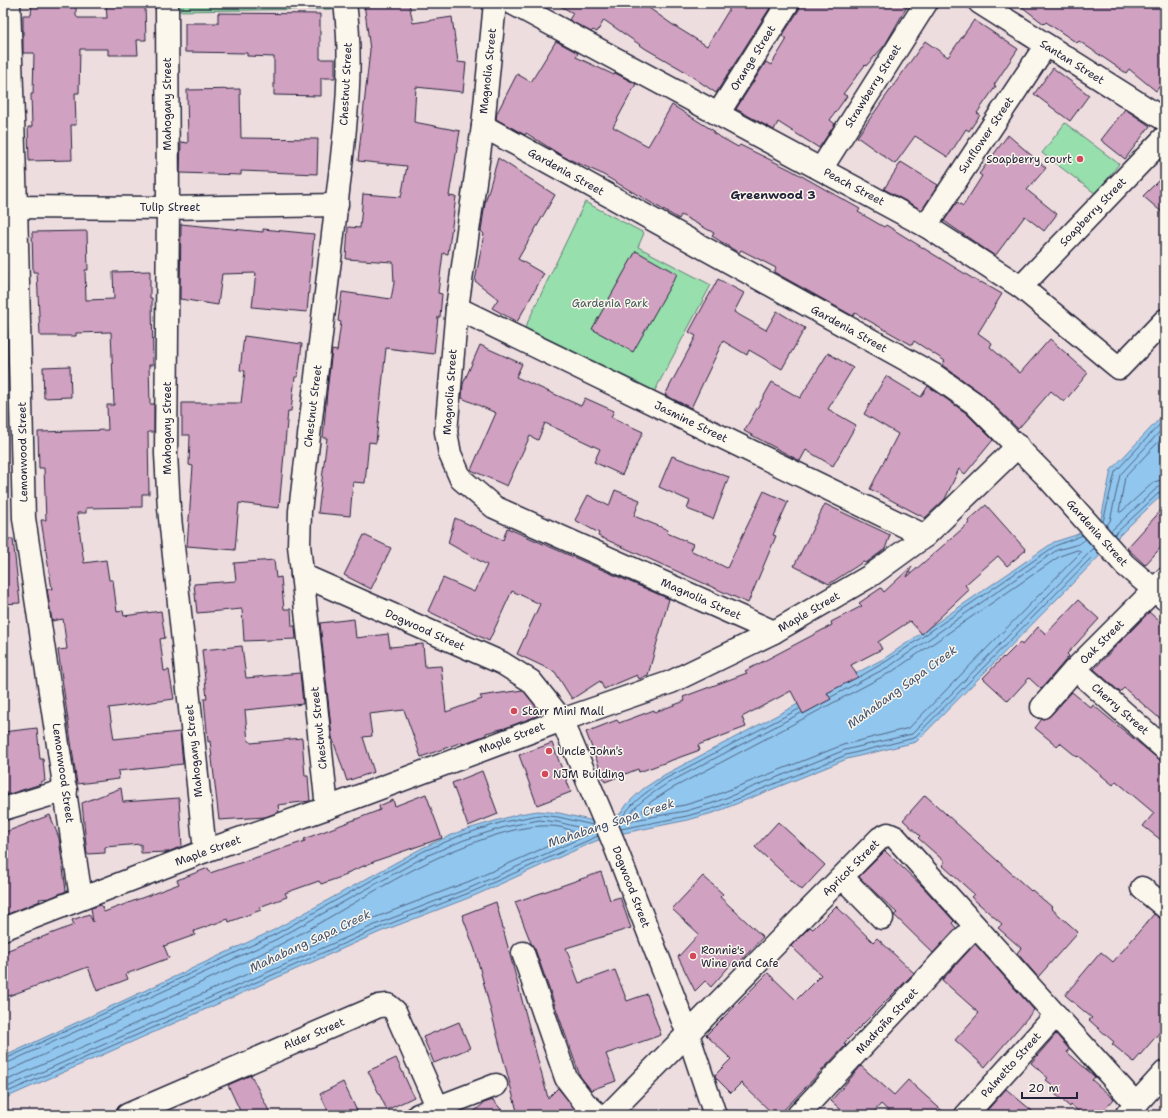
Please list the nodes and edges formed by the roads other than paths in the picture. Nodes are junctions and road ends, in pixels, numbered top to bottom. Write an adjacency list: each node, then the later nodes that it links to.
1 (9, 3): 16 (street, Lemonwood Street)
2 (167, 3): 17 (street, Mahogany Street)
3 (345, 3): 15 (street, Chestnut Street)
4 (495, 3): 12 (street, Magnolia Street)
5 (512, 3): 10 (street, Peach Street)
6 (788, 3): 10 (street, Orange Street)
7 (926, 3): 14 (street, Strawberry Street)
8 (980, 3): 9 (street, Santan Street)
9 (1046, 45): 11 (street, Santan Street); 18 (street, Sunflower Street)
10 (718, 114): 14 (street, Peach Street)
11 (1165, 120)
12 (483, 126): 20 (street, Magnolia Street); 22 (street, Gardenia Street)
13 (1165, 137): 19 (street, Soapberry Street)
14 (821, 170): 18 (street, Peach Street)
15 (336, 205): 17 (street, Tulip Street); 24 (street, Chestnut Street)
16 (10, 206): 17 (street, Tulip Street); 31 (street, Lemonwood Street)
17 (168, 208): 34 (street, Mahogany Street)
18 (926, 226): 19 (street, Peach Street)
19 (1021, 287): 21 (street, Peach Street)
20 (457, 308): 23 (street, Jasmine Street); 26 (street, Magnolia Street)
21 (1165, 320)
22 (1018, 446): 23 (street, Maple Street); 25 (street, Gardenia Street)
23 (925, 536): 26 (street, Maple Street)
24 (302, 575): 29 (street, Dogwood Street); 32 (street, Chestnut Street)
25 (1161, 589): 27 (street, Oak Street)
26 (774, 632): 29 (street, Maple Street)
27 (1075, 670): 28 (street, Oak Street); 30 (street, Cherry Street)
28 (1042, 707)
29 (562, 720): 32 (street, Maple Street); 44 (street, Dogwood Street)
30 (1165, 749)
31 (66, 790): 33 (street); 37 (street, Lemonwood Street)
32 (327, 808): 34 (street, Maple Street)
33 (3, 809)
34 (205, 851): 37 (street, Maple Street)
35 (842, 876): 39 (street); 40 (street, Apricot Street); 44 (street, Apricot Street)
36 (1142, 888): 38 (street)
37 (80, 898): 41 (street, Maple Street)
38 (1165, 907)
39 (882, 918)
40 (975, 926): 43 (street, Apricot Street); 53 (street, Madroña Street)
41 (3, 929)
42 (523, 952): 50 (street)
43 (1056, 1015): 47 (street, Apricot Street); 54 (street, Palmetto Street)
44 (688, 1034): 51 (street, Apricot Street); 52 (street, Dogwood Street)
45 (1165, 1072): 47 (street)
46 (496, 1085): 48 (street)
47 (1132, 1110)
48 (432, 1112): 49 (street, Alder Street)
49 (127, 1115)
50 (599, 1115)
51 (608, 1115)
52 (715, 1115)
53 (798, 1115)
54 (966, 1115)

